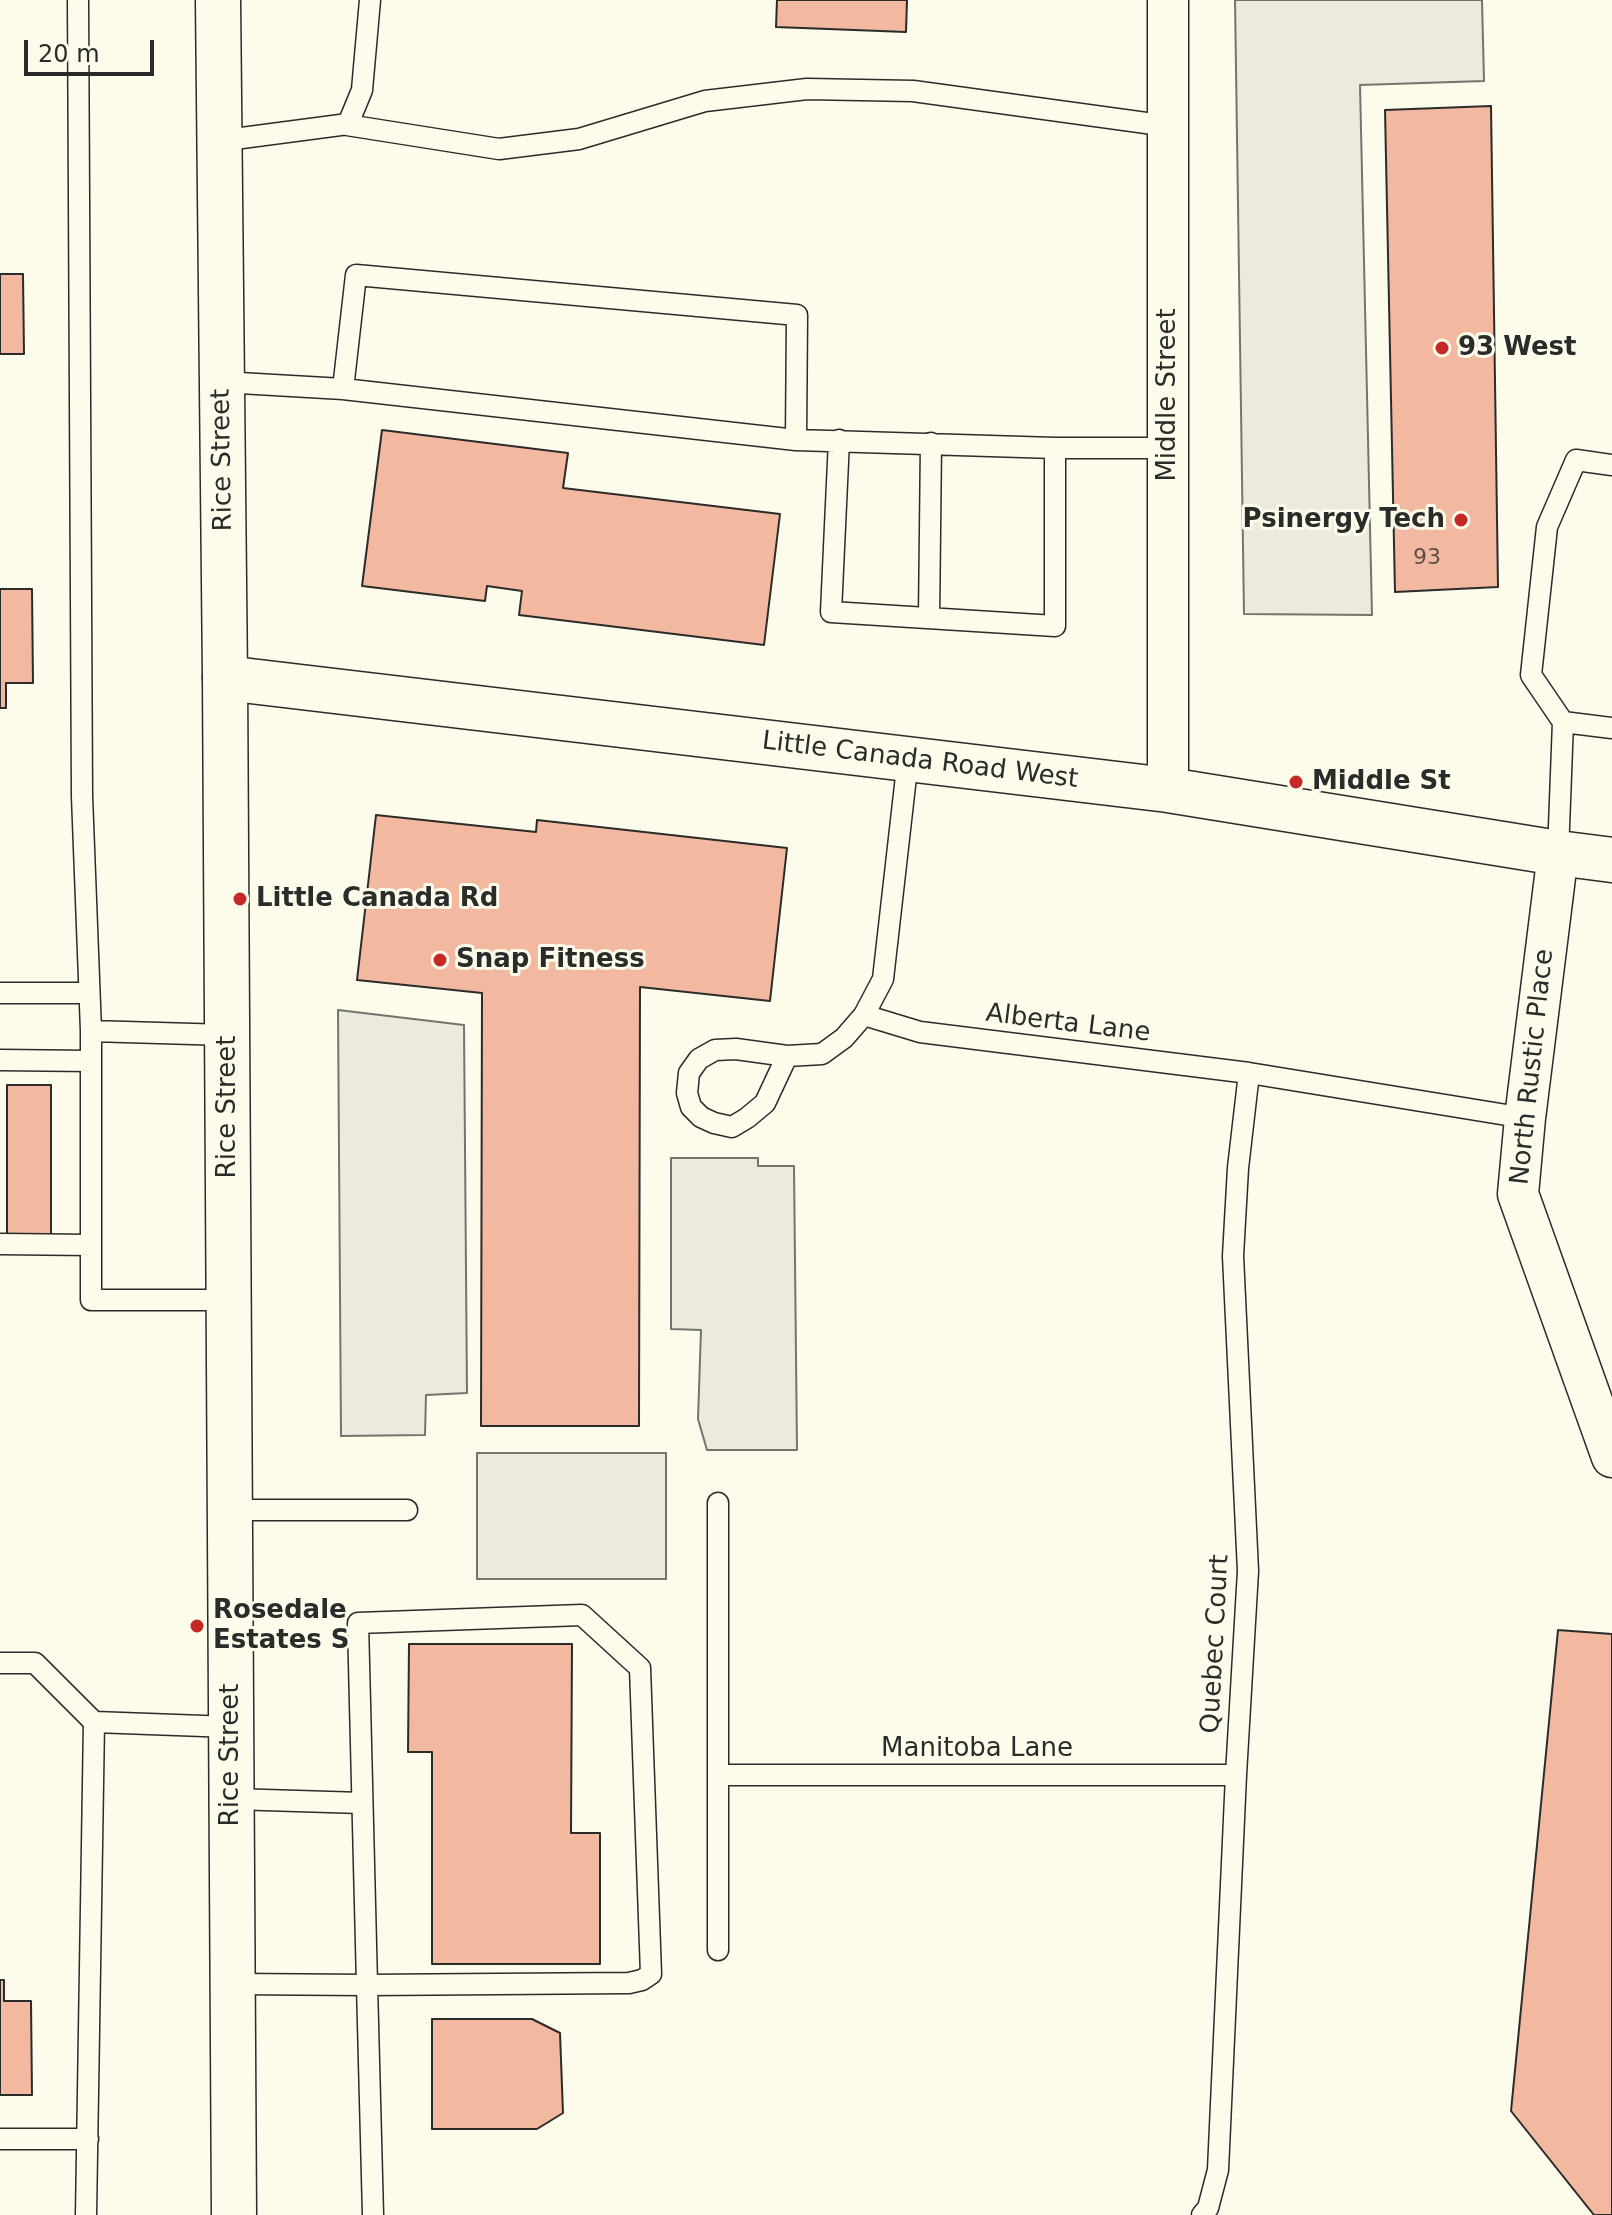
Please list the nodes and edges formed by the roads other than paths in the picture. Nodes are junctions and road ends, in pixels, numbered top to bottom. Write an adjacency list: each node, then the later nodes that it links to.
1 (78, 0): 25 (lane)
2 (218, 0): 7 (main road, Rice Street)
3 (370, 0): 5 (lane)
4 (1168, 0): 6 (street, Middle Street)
5 (347, 125): 6 (lane); 7 (lane)
6 (1168, 126): 14 (street, Middle Street)
7 (219, 141): 8 (main road, Rice Street)
8 (222, 382): 9 (lane); 17 (main road, Rice Street)
9 (343, 389): 10 (lane); 10 (lane)
10 (796, 440): 11 (lane)
11 (839, 440): 12 (lane); 16 (lane)
12 (931, 443): 13 (lane); 16 (lane)
13 (1055, 448): 14 (lane); 16 (lane)
14 (1168, 448): 21 (street, Middle Street)
15 (1612, 465): 18 (lane)
16 (929, 618)
17 (225, 678): 20 (main road, Little Canada Road West); 28 (main road, Rice Street)
18 (1563, 722): 19 (lane); 22 (lane)
19 (1612, 728)
20 (908, 759): 21 (main road, Little Canada Road West); 26 (lane)
21 (1168, 790): 22 (main road, Little Canada Road West)
22 (1558, 853): 23 (main road, Little Canada Road West); 33 (street, North Rustic Place)
23 (1612, 860)
24 (0, 993): 25 (lane)
25 (89, 993): 27 (lane)
26 (864, 1015): 29 (lane); 32 (lane, Alberta Lane)
27 (91, 1031): 28 (lane); 31 (lane)
28 (227, 1035): 36 (main road, Rice Street)
29 (787, 1056): 29 (lane)
30 (0, 1060): 31 (lane)
31 (91, 1061): 35 (lane)
32 (1249, 1073): 33 (lane, Alberta Lane); 45 (lane, Quebec Court)
33 (1525, 1118): 37 (street, North Rustic Place)
34 (0, 1244): 35 (lane)
35 (91, 1245): 36 (lane)
36 (229, 1300): 39 (main road, Rice Street)
37 (1612, 1457)
38 (718, 1503): 44 (lane)
39 (230, 1510): 40 (lane); 43 (main road, Rice Street)
40 (407, 1510)
41 (0, 1663): 42 (lane)
42 (94, 1722): 43 (lane); 52 (lane)
43 (231, 1727): 46 (main road, Rice Street)
44 (718, 1775): 45 (lane, Manitoba Lane); 48 (lane)
45 (1236, 1775): 56 (lane, Quebec Court)
46 (232, 1799): 47 (lane); 49 (main road, Rice Street)
47 (362, 1803): 50 (lane); 50 (lane)
48 (718, 1950)
49 (233, 1984): 50 (lane); 54 (main road, Rice Street)
50 (367, 1985): 55 (lane)
51 (0, 2139): 52 (lane)
52 (88, 2139): 53 (lane)
53 (86, 2215)
54 (234, 2215)
55 (373, 2215)
56 (1202, 2215)

